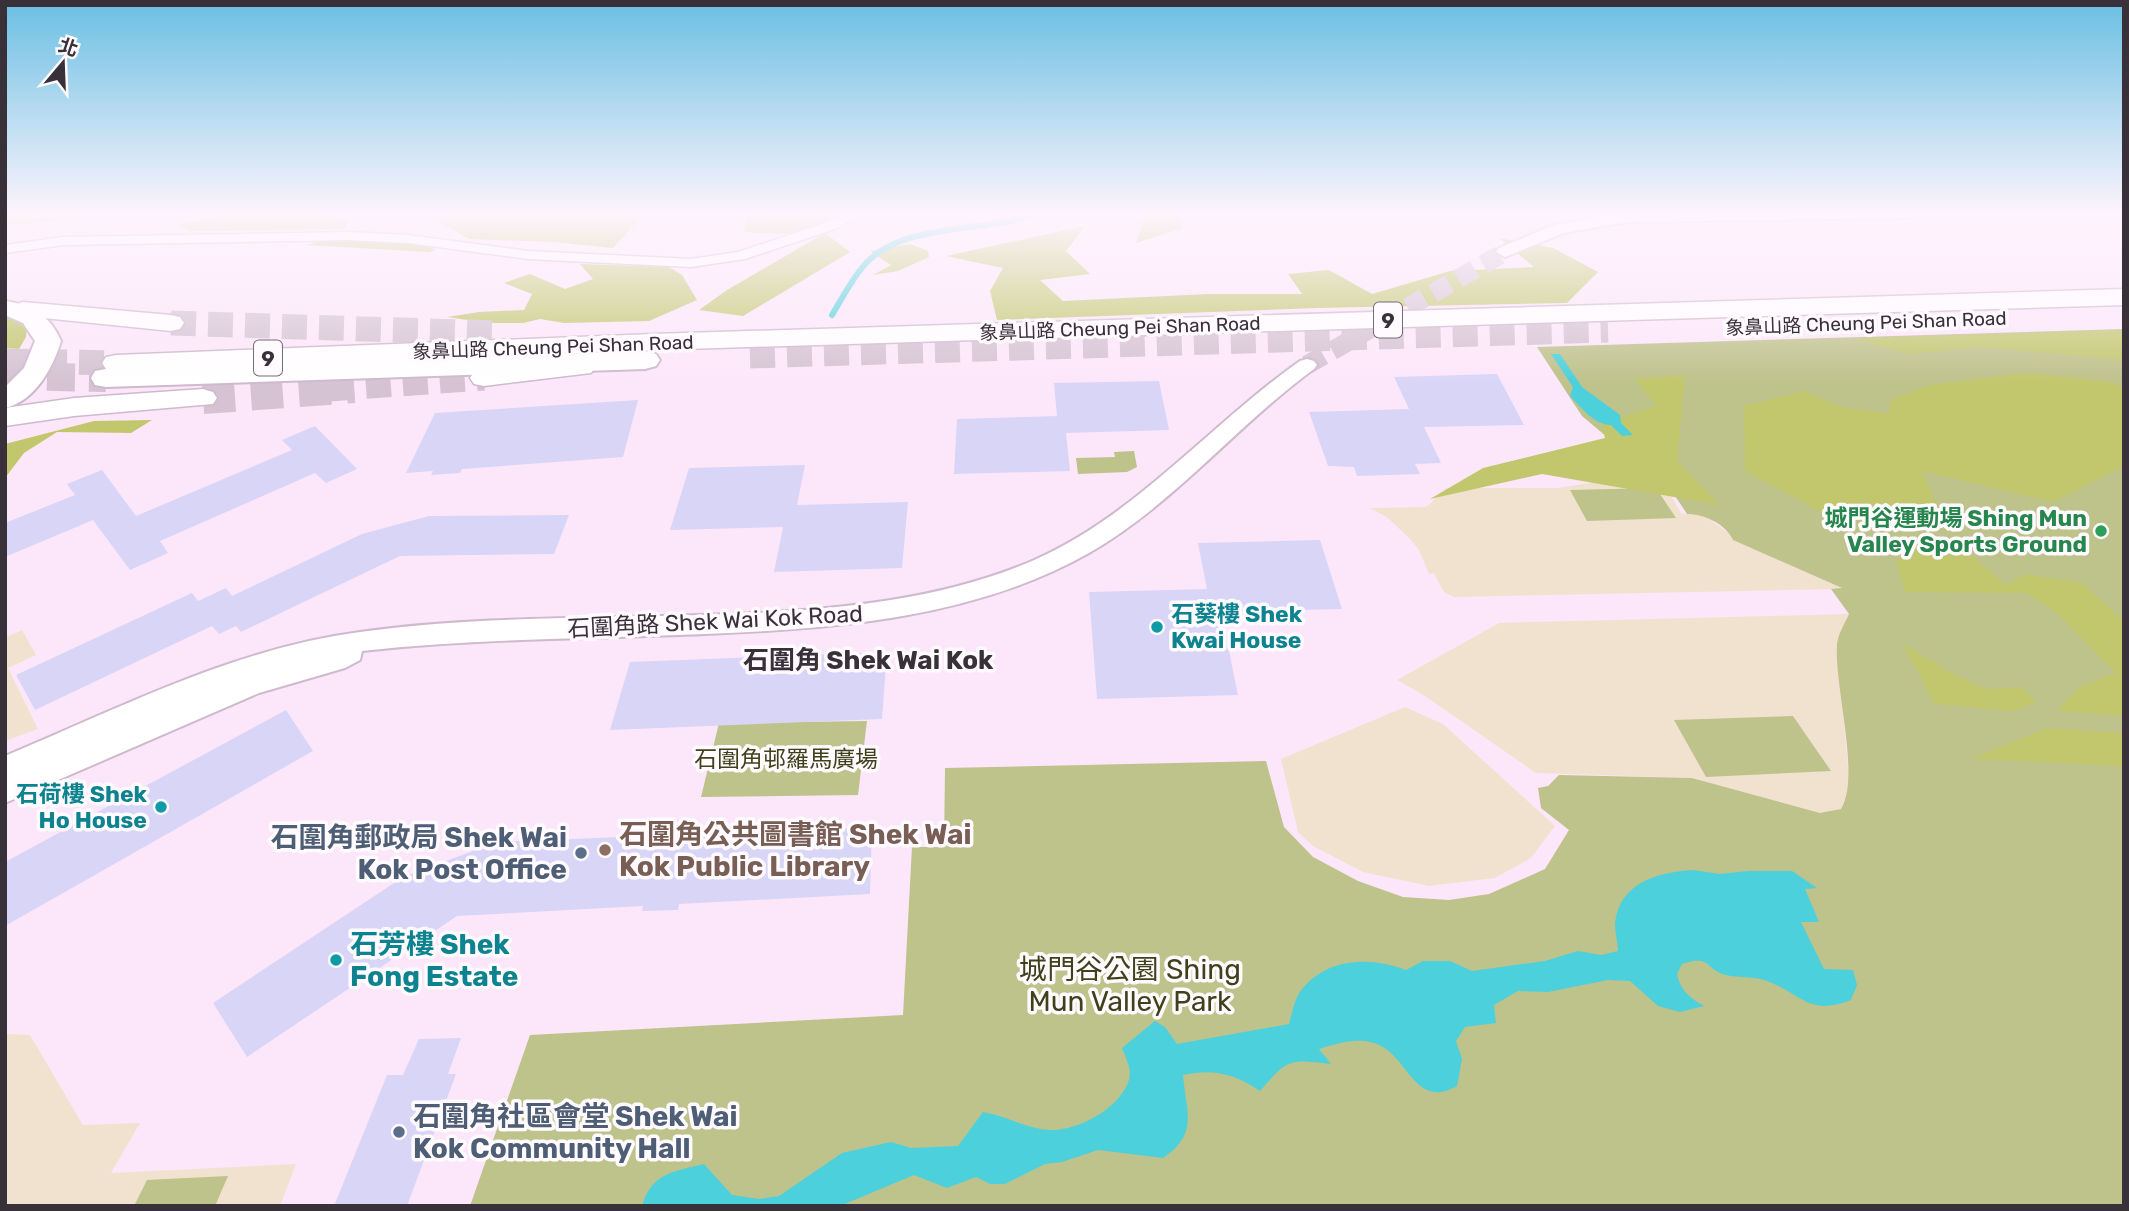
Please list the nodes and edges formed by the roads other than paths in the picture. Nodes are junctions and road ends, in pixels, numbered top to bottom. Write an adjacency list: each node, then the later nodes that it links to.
1 (2124, 298): 7 (highway, 象鼻山路 Cheung Pei Shan Road / 9)
2 (14, 309): 4 (highway); 13 (main road)
3 (2124, 315): 5 (highway, 象鼻山路 Cheung Pei Shan Road)
4 (172, 323)
5 (1608, 330)
6 (497, 333): 7 (highway)
7 (649, 351): 8 (highway, 象鼻山路 Cheung Pei Shan Road / 9); 10 (highway, 象鼻山路 Cheung Pei Shan Road / 9); 11 (highway)
8 (750, 356)
9 (1307, 365): 15 (street, 石圍角路 Shek Wai Kok Road)
10 (111, 370)
11 (484, 377)
12 (203, 398): 14 (highway)
13 (5, 400)
14 (5, 417)
15 (383, 637): 16 (street, 石圍角路 Shek Wai Kok Road); 17 (street, 石圍角路 Shek Wai Kok Road)
16 (5, 769)
17 (5, 792)

